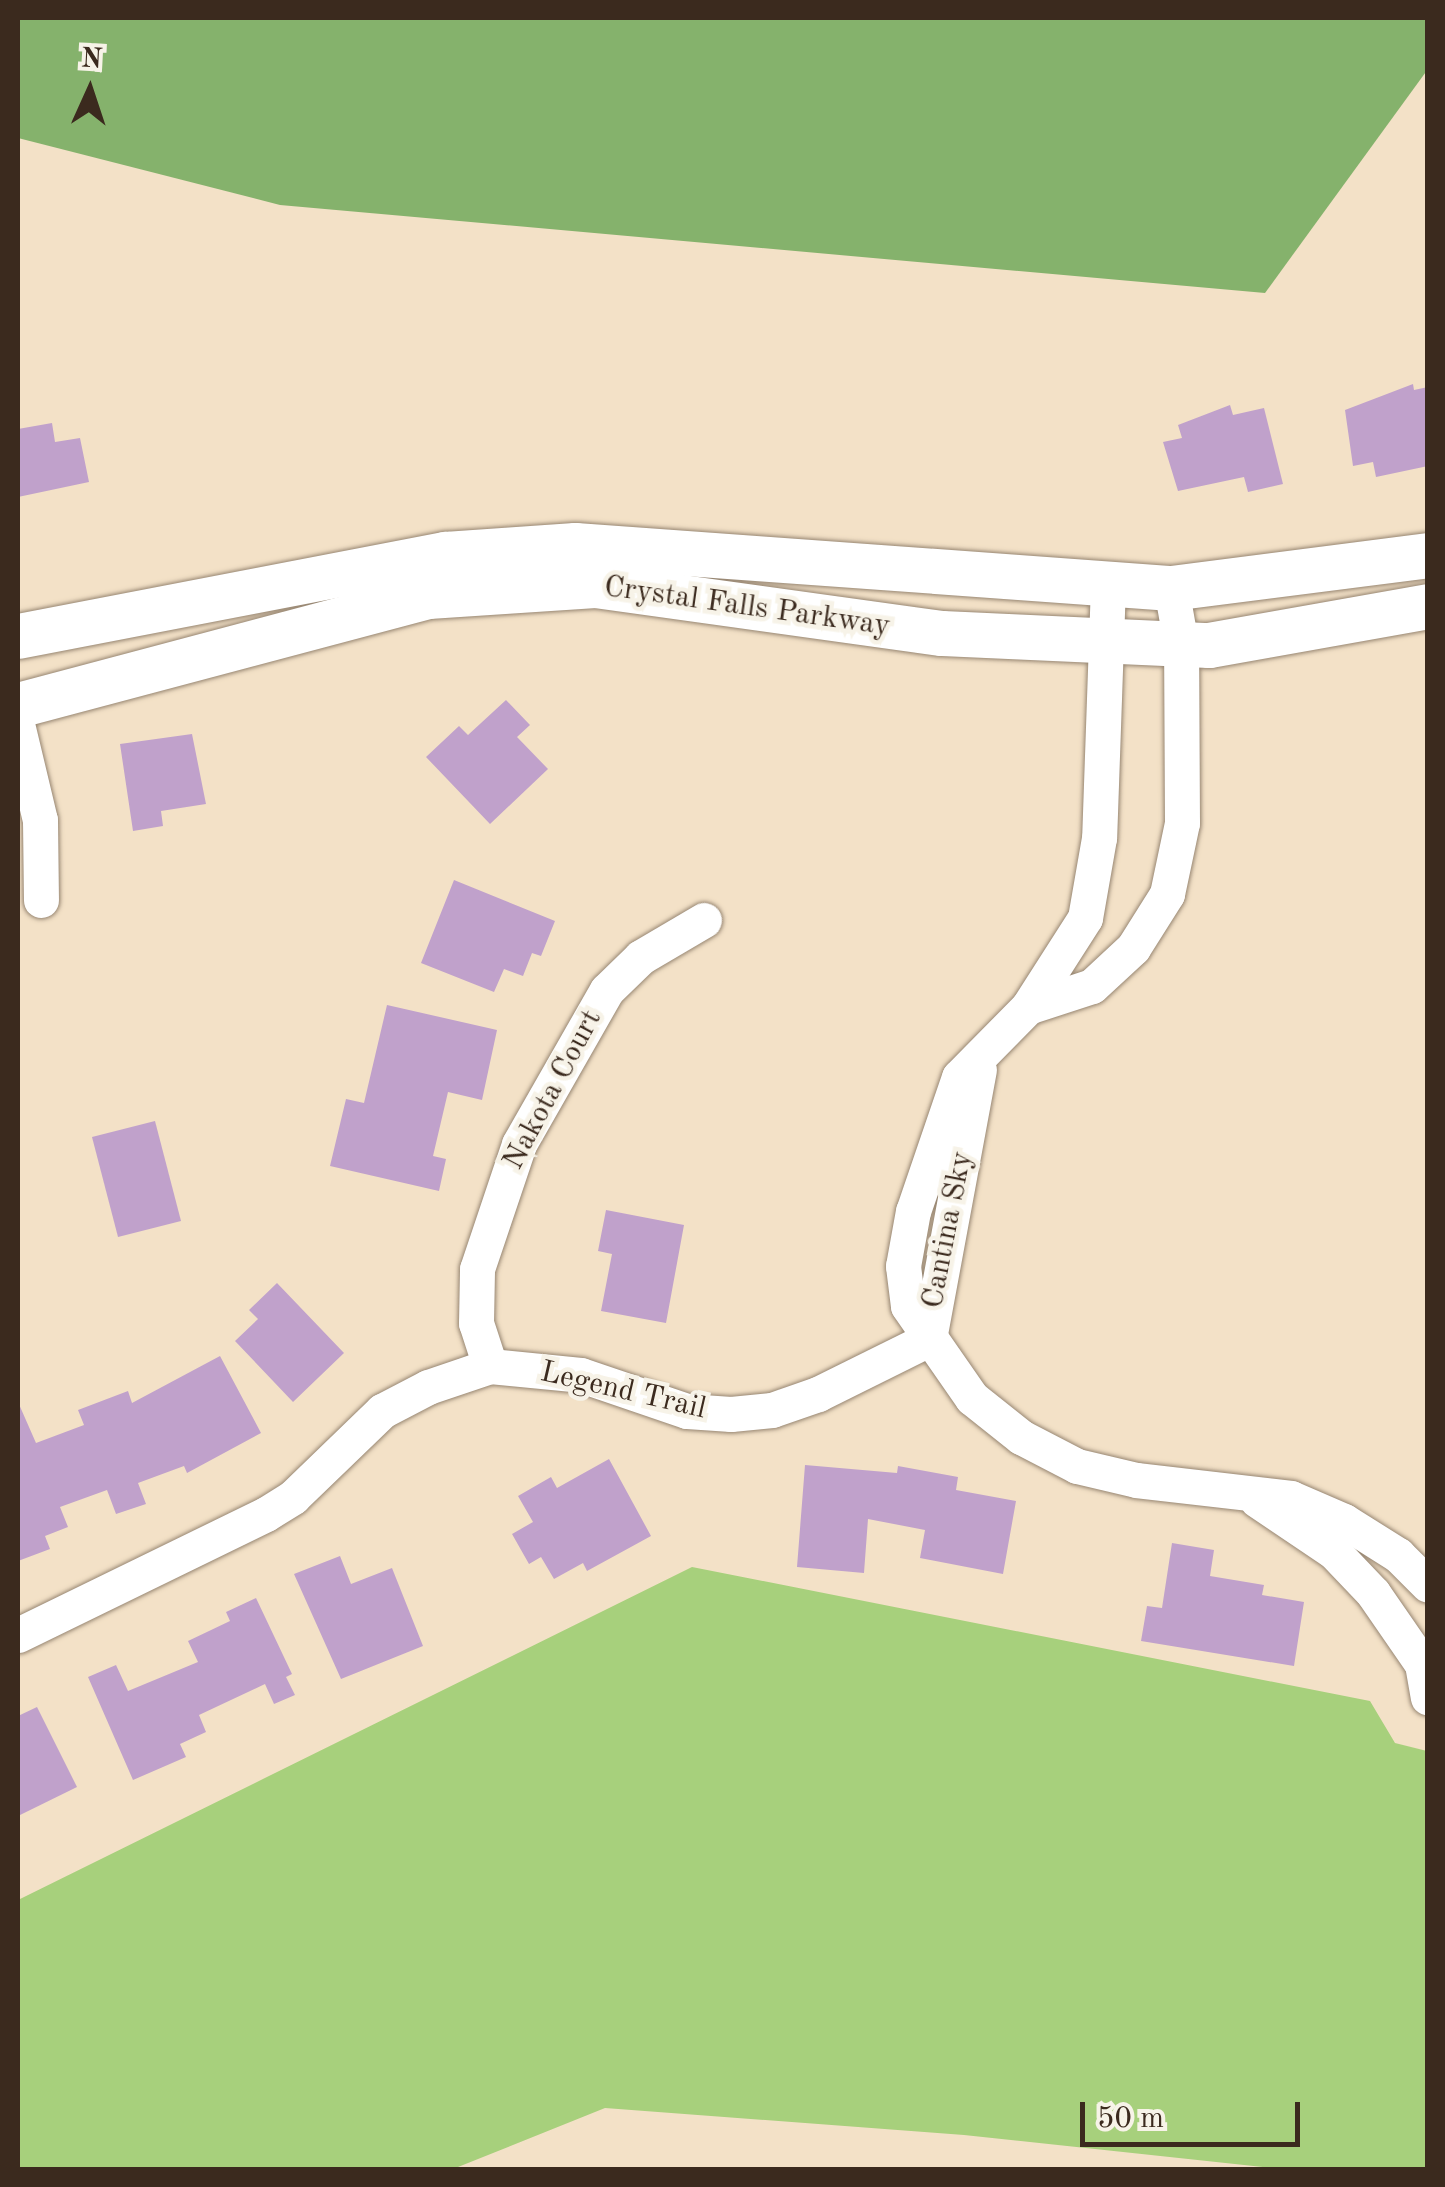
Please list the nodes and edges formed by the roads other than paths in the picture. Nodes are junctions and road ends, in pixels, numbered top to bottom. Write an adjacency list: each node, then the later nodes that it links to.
1 (1428, 555): 3 (street, Crystal Falls Parkway)
2 (1108, 584): 3 (street, Crystal Falls Parkway); 5 (street, Crystal Falls Parkway); 6 (street, Cantina Sky)
3 (1171, 588): 7 (street, Cantina Sky)
4 (1428, 606): 7 (street, Crystal Falls Parkway)
5 (18, 636)
6 (1104, 640): 7 (street, Crystal Falls Parkway); 8 (street, Crystal Falls Parkway); 12 (street, Cantina Sky)
7 (1181, 644): 12 (street, Cantina Sky)
8 (18, 705)
9 (18, 728): 10 (street)
10 (41, 900)
11 (704, 920): 14 (street, Nakota Court)
12 (1028, 1007): 13 (street, Cantina Sky)
13 (929, 1339): 14 (street, Legend Trail); 15 (street)
14 (490, 1366): 17 (street, Legend Trail)
15 (1250, 1495): 16 (street); 18 (street)
16 (1421, 1566)
17 (18, 1635)
18 (1428, 1698)

